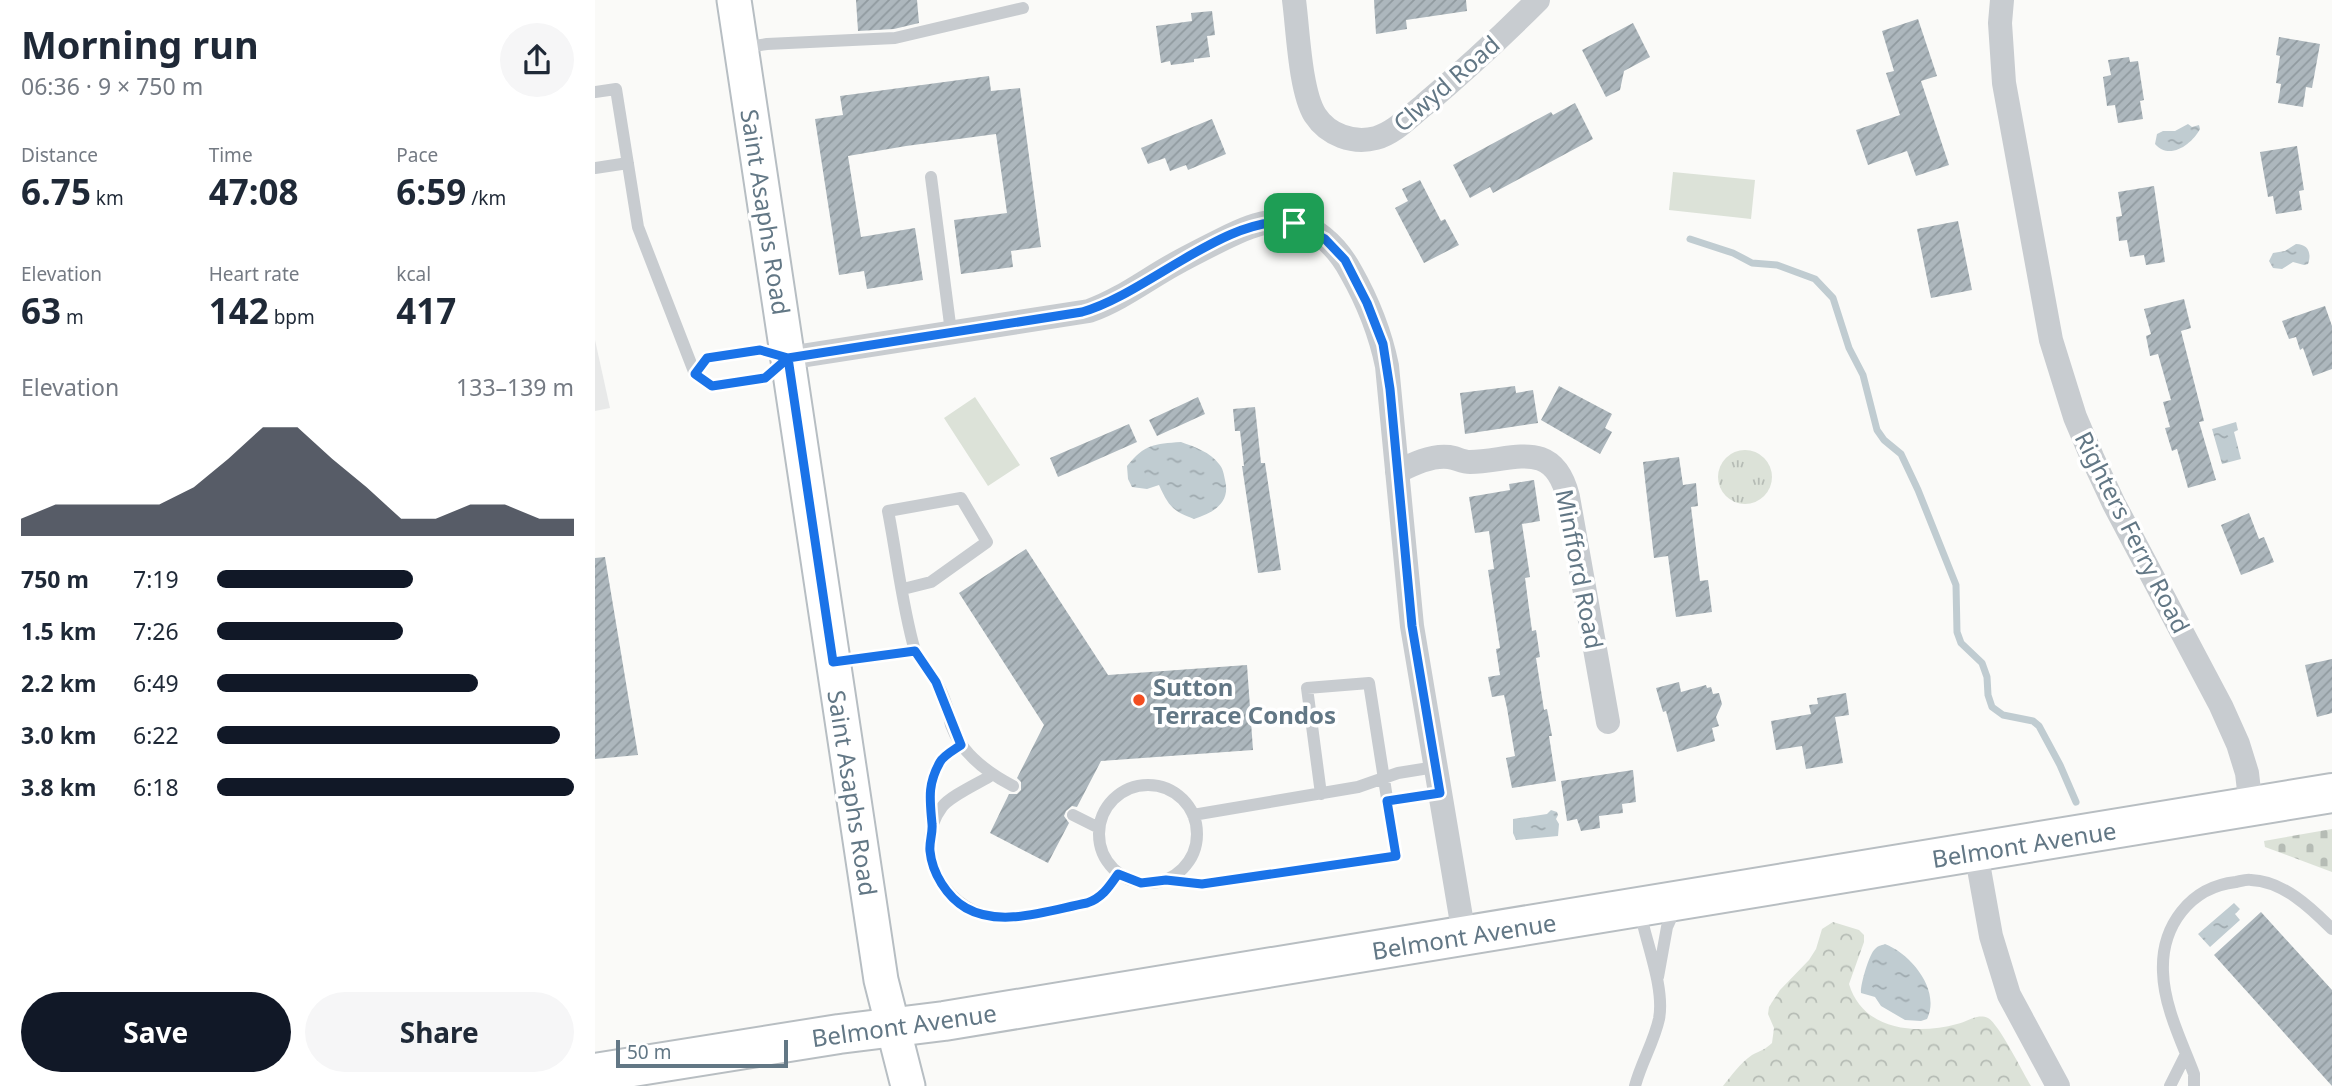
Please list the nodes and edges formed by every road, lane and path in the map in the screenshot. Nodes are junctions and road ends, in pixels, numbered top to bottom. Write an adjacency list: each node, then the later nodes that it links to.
1 (734, 0): 6 (street, Saint Asaphs Road)
2 (1294, 0): 3 (street, Clwyd Road)
3 (1538, 0)
4 (2002, 0): 28 (street, Righters Ferry Road)
5 (1023, 8): 6 (lane)
6 (741, 48): 12 (street, Saint Asaphs Road)
7 (595, 92): 8 (lane)
8 (628, 163): 9 (lane); 13 (lane)
9 (595, 168)
10 (931, 177): 11 (lane)
11 (951, 332): 12 (street); 14 (street)
12 (788, 358): 13 (lane); 13 (lane); 17 (street, Saint Asaphs Road)
13 (695, 374)
14 (1397, 472): 18 (street, Minfford Road); 20 (street)
15 (903, 589): 15 (lane); 16 (lane)
16 (915, 651): 17 (lane); 19 (lane)
17 (833, 662): 41 (street, Saint Asaphs Road)
18 (1608, 722)
19 (961, 745): 21 (lane); 31 (lane)
20 (1435, 766): 22 (lane); 24 (street)
21 (992, 775): 23 (lane); 31 (lane)
22 (1384, 779): 26 (lane); 26 (lane); 27 (lane)
23 (1013, 786)
24 (1440, 793): 27 (lane); 39 (street)
25 (2332, 793): 28 (main road, Belmont Avenue)
26 (1321, 794): 30 (lane)
27 (1387, 801): 35 (lane)
28 (2251, 808): 33 (main road, Belmont Avenue)
29 (1073, 815): 32 (lane)
30 (1193, 815): 32 (lane); 35 (lane)
31 (932, 826): 34 (lane)
32 (1099, 828): 34 (lane)
33 (1976, 852): 36 (main road, Belmont Avenue); 46 (street)
34 (1118, 874): 35 (lane)
35 (1166, 880)
36 (1679, 901): 37 (main road, Belmont Avenue); 40 (lane)
37 (1639, 907): 39 (main road, Belmont Avenue); 40 (lane)
38 (2332, 929): 42 (lane)
39 (1464, 935): 41 (main road, Belmont Avenue)
40 (1658, 981): 45 (lane)
41 (894, 1027): 43 (main road, Belmont Avenue); 44 (street, Saint Asaphs Road)
42 (2186, 1054): 47 (lane); 48 (lane)
43 (595, 1073)
44 (908, 1086)
45 (1635, 1086)
46 (2058, 1086)
47 (2170, 1086)
48 (2194, 1086)

